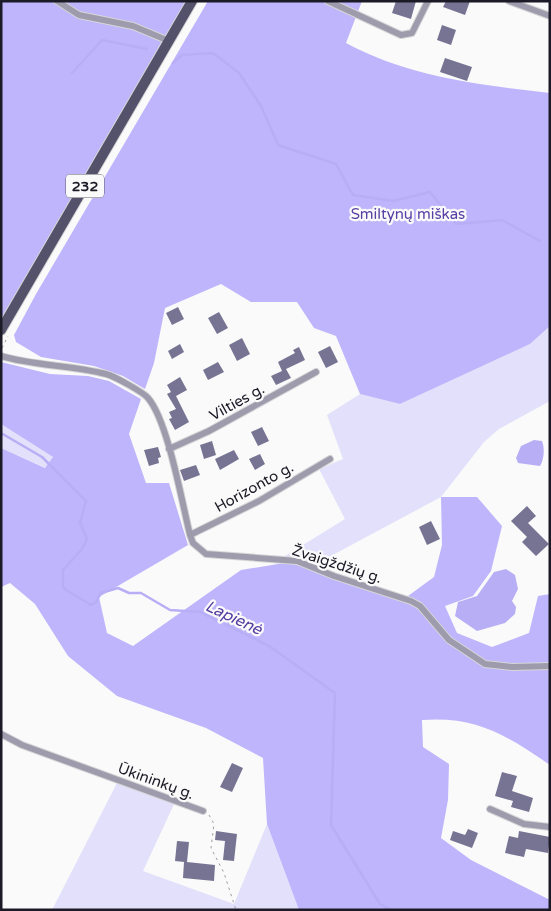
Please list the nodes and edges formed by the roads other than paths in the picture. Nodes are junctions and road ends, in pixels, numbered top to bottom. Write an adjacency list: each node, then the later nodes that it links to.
1 (57, 1): 7 (street)
2 (192, 1): 7 (main road, 232)
3 (328, 1): 4 (street)
4 (428, 1)
5 (509, 1): 6 (street)
6 (550, 16)
7 (170, 41): 8 (main road, 232)
8 (1, 330)
9 (1, 356): 11 (street, Žvaigždžių g.)
10 (316, 372): 11 (street, Vilties g.)
11 (168, 449): 13 (street, Žvaigždžių g.)
12 (330, 459): 13 (street, Horizonto g.)
13 (190, 535): 14 (street, Žvaigždžių g.)
14 (550, 666)
15 (1, 734): 17 (street, Ūkininkų g.)
16 (490, 809): 18 (street)
17 (203, 811)
18 (550, 827)

